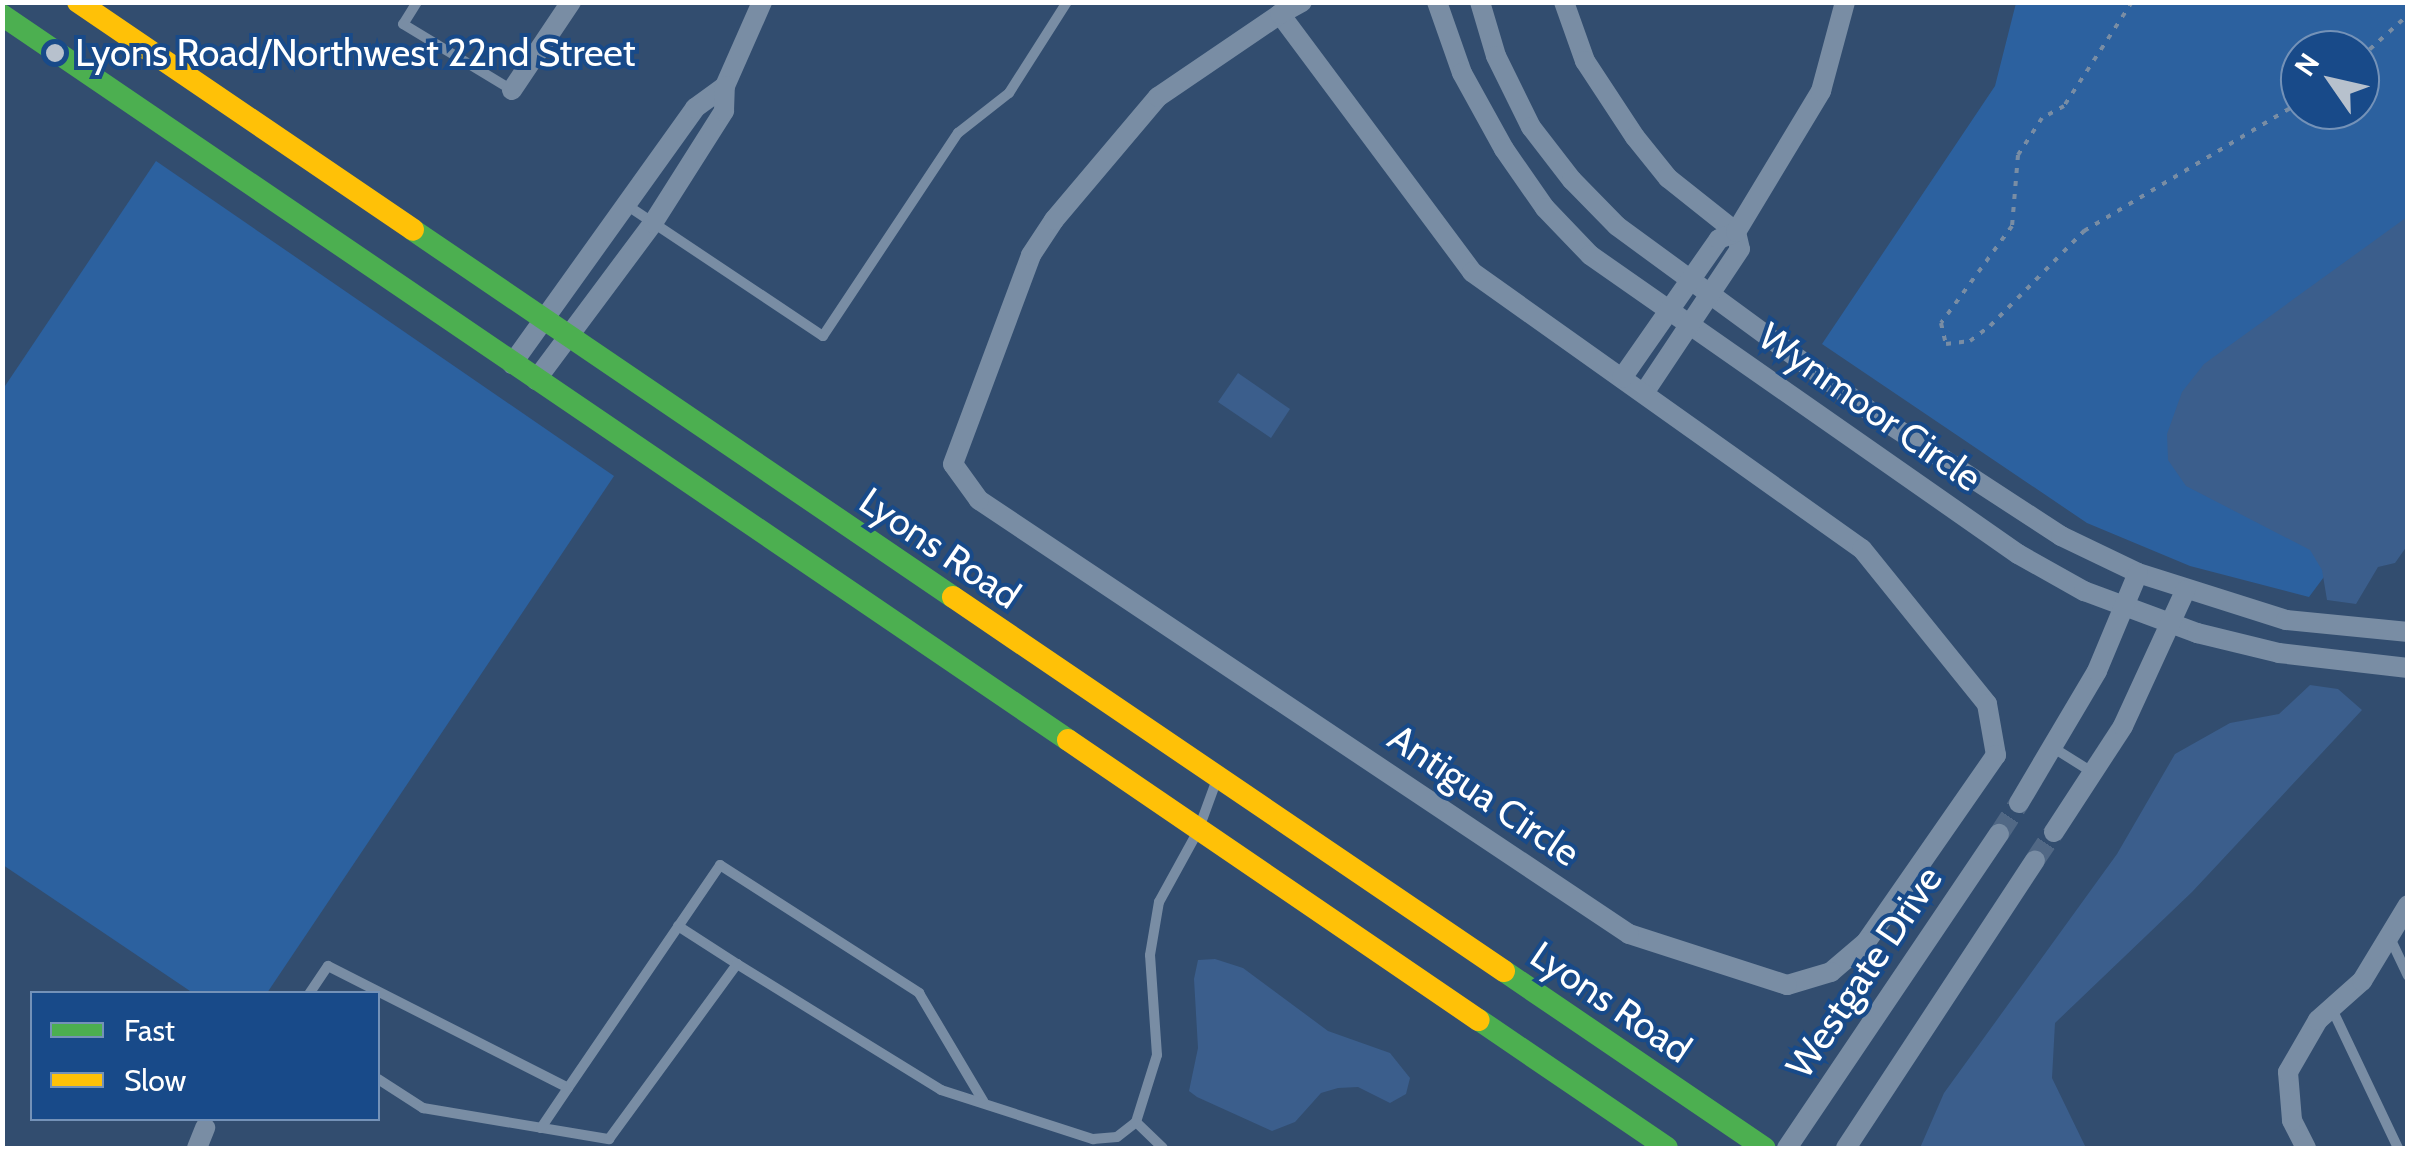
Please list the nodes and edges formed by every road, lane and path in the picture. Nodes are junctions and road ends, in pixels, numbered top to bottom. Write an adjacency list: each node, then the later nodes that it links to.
1 (78, 2): 25 (main road, Lyons Road)
2 (416, 2): 17 (lane)
3 (570, 2): 17 (street)
4 (762, 2): 16 (street)
5 (1067, 2): 20 (lane)
6 (1302, 2): 12 (street, Antigua Circle)
7 (1437, 2): 24 (street, Wynmoor Circle)
8 (1480, 2): 22 (street, Wynmoor Circle)
9 (1564, 2): 21 (street)
10 (1845, 2): 21 (street)
11 (2132, 2): 18 (path)
12 (1280, 14): 29 (street, Antigua Circle); 31 (street, Antigua Circle)
13 (2, 15): 28 (main road)
14 (2408, 15): 15 (path)
15 (2380, 40)
16 (724, 86): 19 (street); 20 (street)
17 (512, 90)
18 (2280, 114)
19 (624, 204): 20 (lane); 25 (street)
20 (653, 223): 27 (street)
21 (1736, 232): 22 (street); 23 (street)
22 (1691, 276): 23 (street, Wynmoor Circle); 24 (street)
23 (1712, 293): 26 (street); 32 (street, Wynmoor Circle)
24 (1669, 310): 26 (street, Wynmoor Circle); 29 (street)
25 (542, 320): 27 (main road, Lyons Road); 28 (street)
26 (1690, 324): 31 (street); 34 (street, Wynmoor Circle)
27 (567, 337): 30 (street); 40 (main road, Lyons Road)
28 (512, 364): 30 (main road)
29 (1622, 378): 31 (street, Antigua Circle)
30 (536, 380): 42 (main road)
31 (1644, 394)
32 (2138, 573): 33 (street, Wynmoor Circle); 34 (street)
33 (2185, 592): 35 (street); 36 (street, Wynmoor Circle)
34 (2124, 608): 35 (street, Wynmoor Circle); 38 (street)
35 (2172, 625): 37 (street, Wynmoor Circle); 39 (street)
36 (2408, 632)
37 (2408, 668)
38 (2052, 747): 39 (lane); 41 (street)
39 (2093, 772): 43 (street)
40 (1217, 778): 42 (lane); 64 (main road, Lyons Road)
41 (2019, 803)
42 (1198, 832): 58 (lane); 63 (main road)
43 (2054, 832)
44 (1998, 834): 65 (street, Westgate Drive)
45 (2035, 860): 66 (street)
46 (2408, 905): 48 (street)
47 (678, 926): 49 (lane); 56 (lane); 57 (lane)
48 (2390, 937): 50 (lane); 54 (street)
49 (737, 964): 57 (lane); 60 (lane)
50 (2408, 976)
51 (311, 991): 52 (lane)
52 (377, 991)
53 (380, 992): 56 (lane)
54 (2332, 1008): 67 (street); 68 (lane)
55 (380, 1081): 60 (lane)
56 (568, 1088): 60 (lane)
57 (988, 1105): 58 (lane)
58 (1136, 1122): 62 (lane)
59 (205, 1128): 61 (street)
60 (540, 1128)
61 (197, 1148)
62 (1162, 1148)
63 (1667, 1148)
64 (1764, 1148)
65 (1787, 1148)
66 (1846, 1148)
67 (2306, 1148)
68 (2398, 1148)

